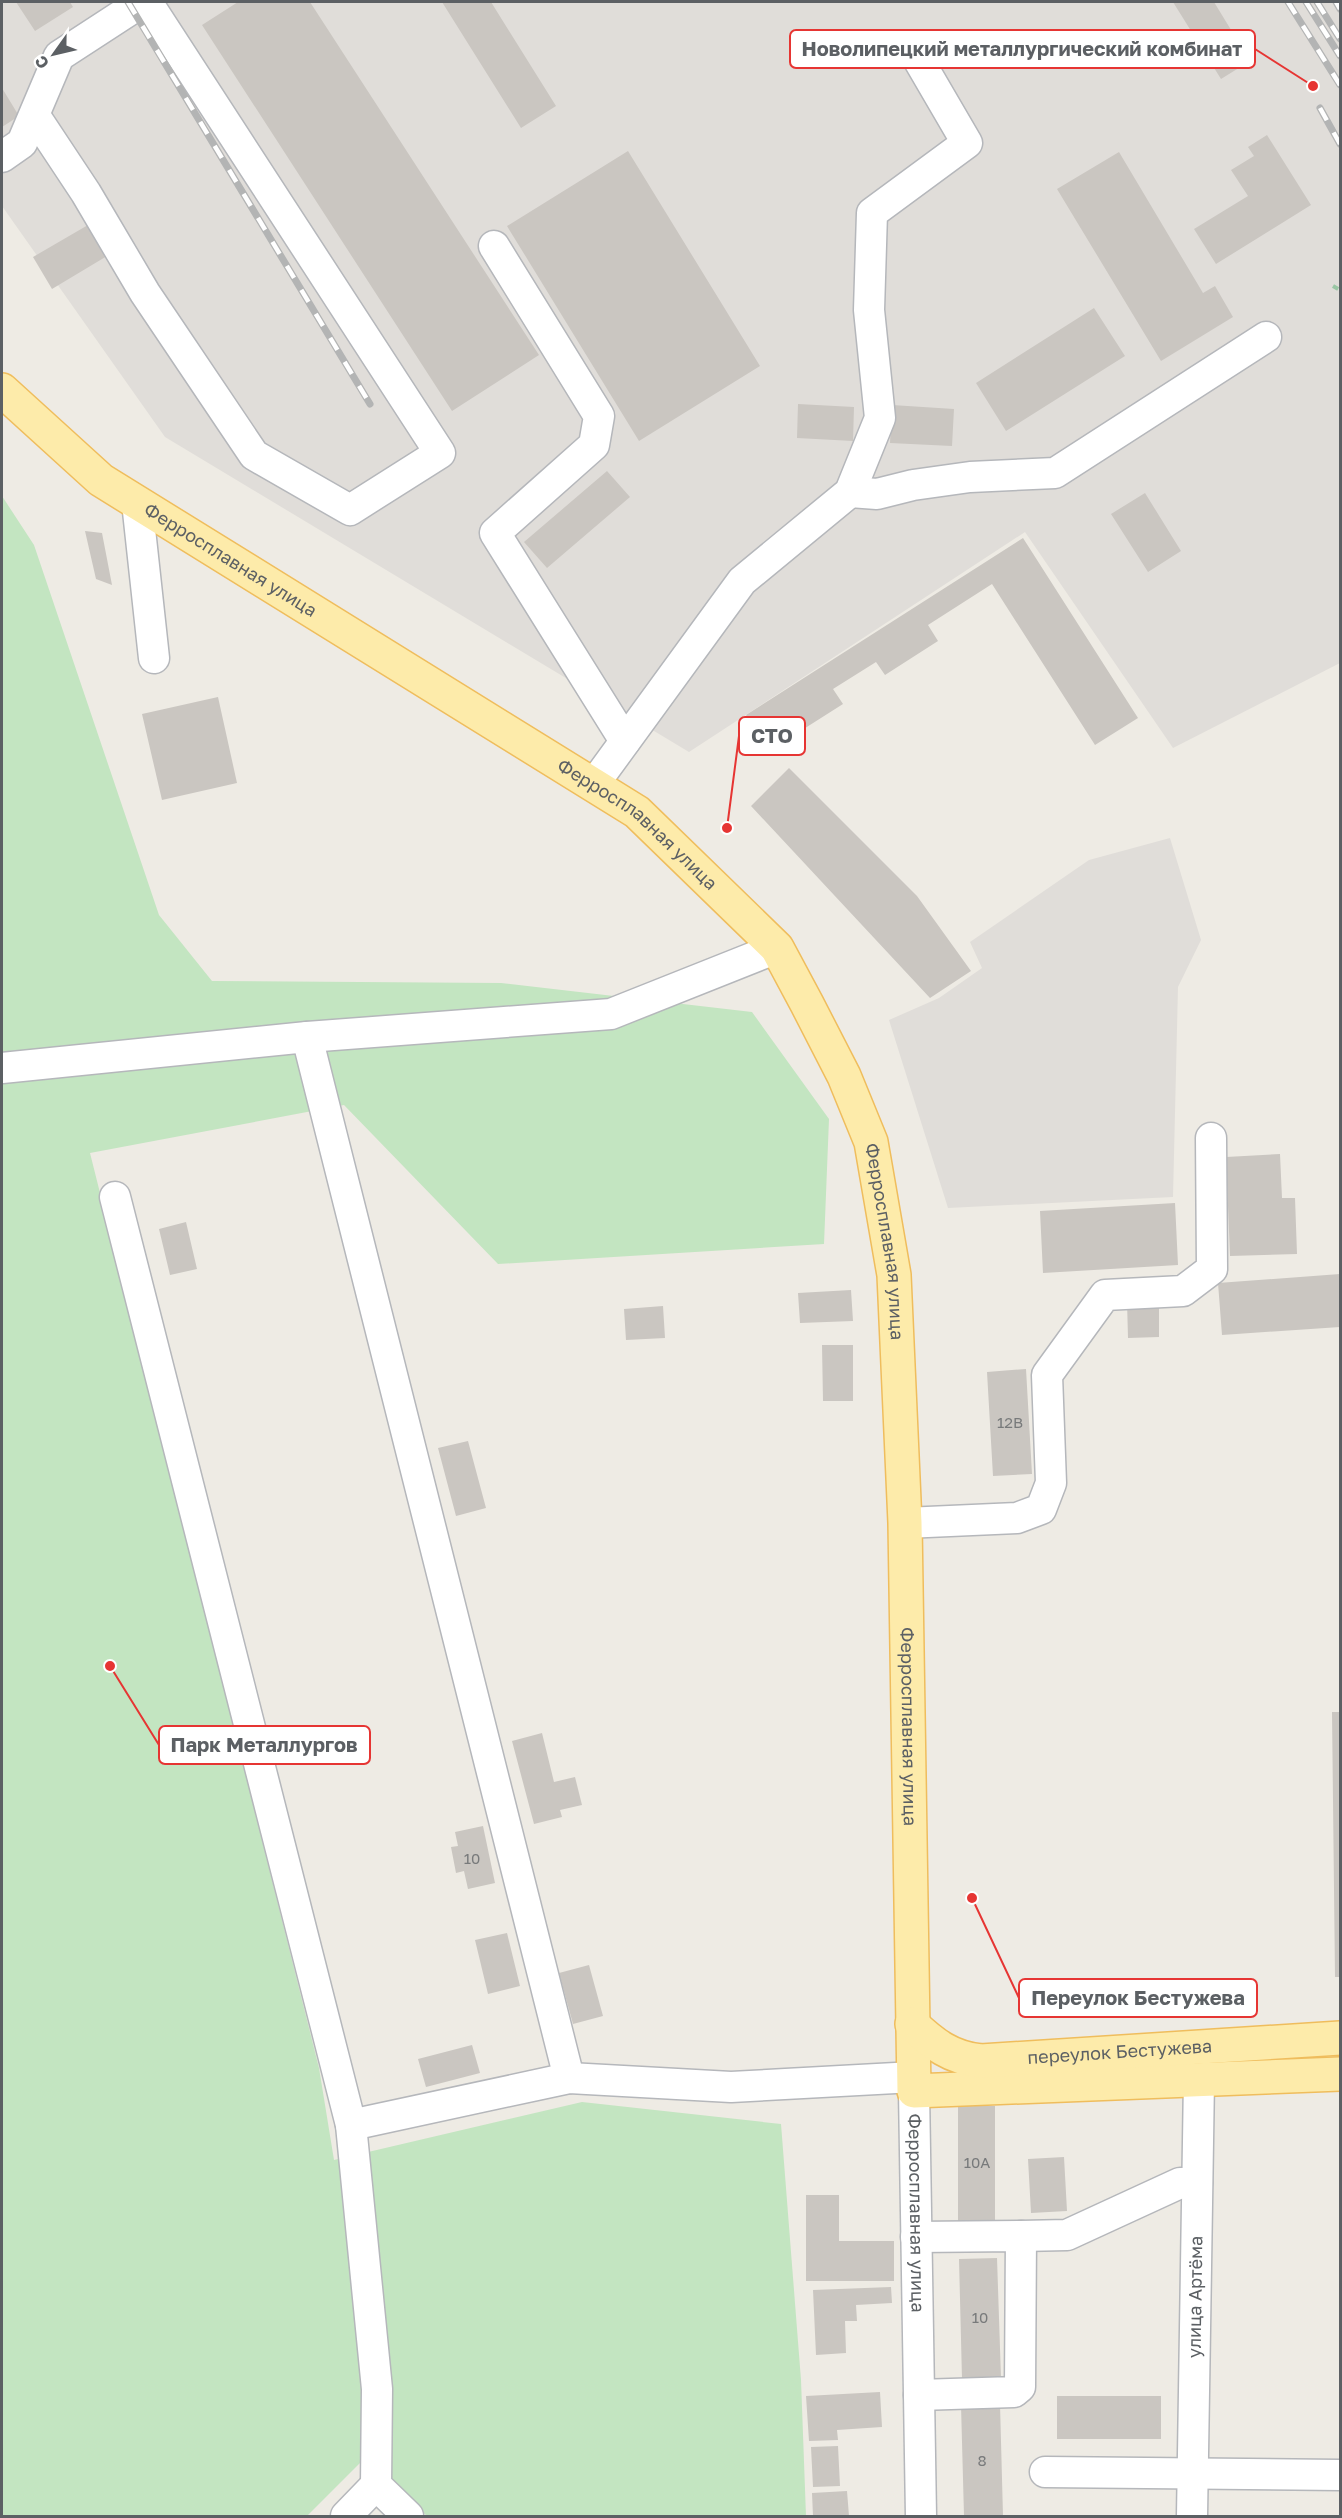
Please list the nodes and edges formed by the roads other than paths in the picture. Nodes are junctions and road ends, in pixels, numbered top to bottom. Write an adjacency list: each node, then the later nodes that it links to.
1 (142, 2): 4 (street)
2 (147, 2): 4 (street)
3 (911, 46): 9 (street)
4 (35, 116): 5 (street)
5 (2, 157)
6 (494, 246): 12 (street)
7 (1266, 337): 9 (street)
8 (2, 390): 10 (main road, Ферросплавная улица)
9 (850, 492): 12 (street)
10 (137, 502): 11 (street); 13 (main road, Ферросплавная улица)
11 (154, 658)
12 (625, 741): 13 (street)
13 (594, 784): 14 (main road, Ферросплавная улица)
14 (777, 948): 15 (street); 19 (main road, Ферросплавная улица)
15 (307, 1037): 16 (street); 23 (street)
16 (2, 1068)
17 (1211, 1138): 19 (street)
18 (115, 1197): 26 (street)
19 (905, 1523): 20 (main road, Ферросплавная улица)
20 (912, 2024): 21 (main road, переулок Бестужева); 25 (main road, Ферросплавная улица)
21 (1341, 2038)
22 (1341, 2074): 24 (main road, переулок Бестужева)
23 (569, 2078): 25 (street); 26 (street)
24 (1199, 2079): 25 (main road, переулок Бестужева); 27 (street, улица Артёма)
25 (914, 2084): 29 (street, Ферросплавная улица)
26 (351, 2125): 34 (street)
27 (1197, 2183): 28 (street); 32 (street, улица Артёма)
28 (1021, 2236): 29 (street); 30 (street)
29 (916, 2237): 30 (street, Ферросплавная улица)
30 (919, 2395): 37 (street, Ферросплавная улица)
31 (1045, 2472): 32 (street)
32 (1192, 2473): 33 (street); 38 (street, улица Артёма)
33 (1338, 2473)
34 (376, 2485): 35 (street); 36 (street)
35 (346, 2517)
36 (408, 2517)
37 (921, 2517)
38 (1192, 2517)

